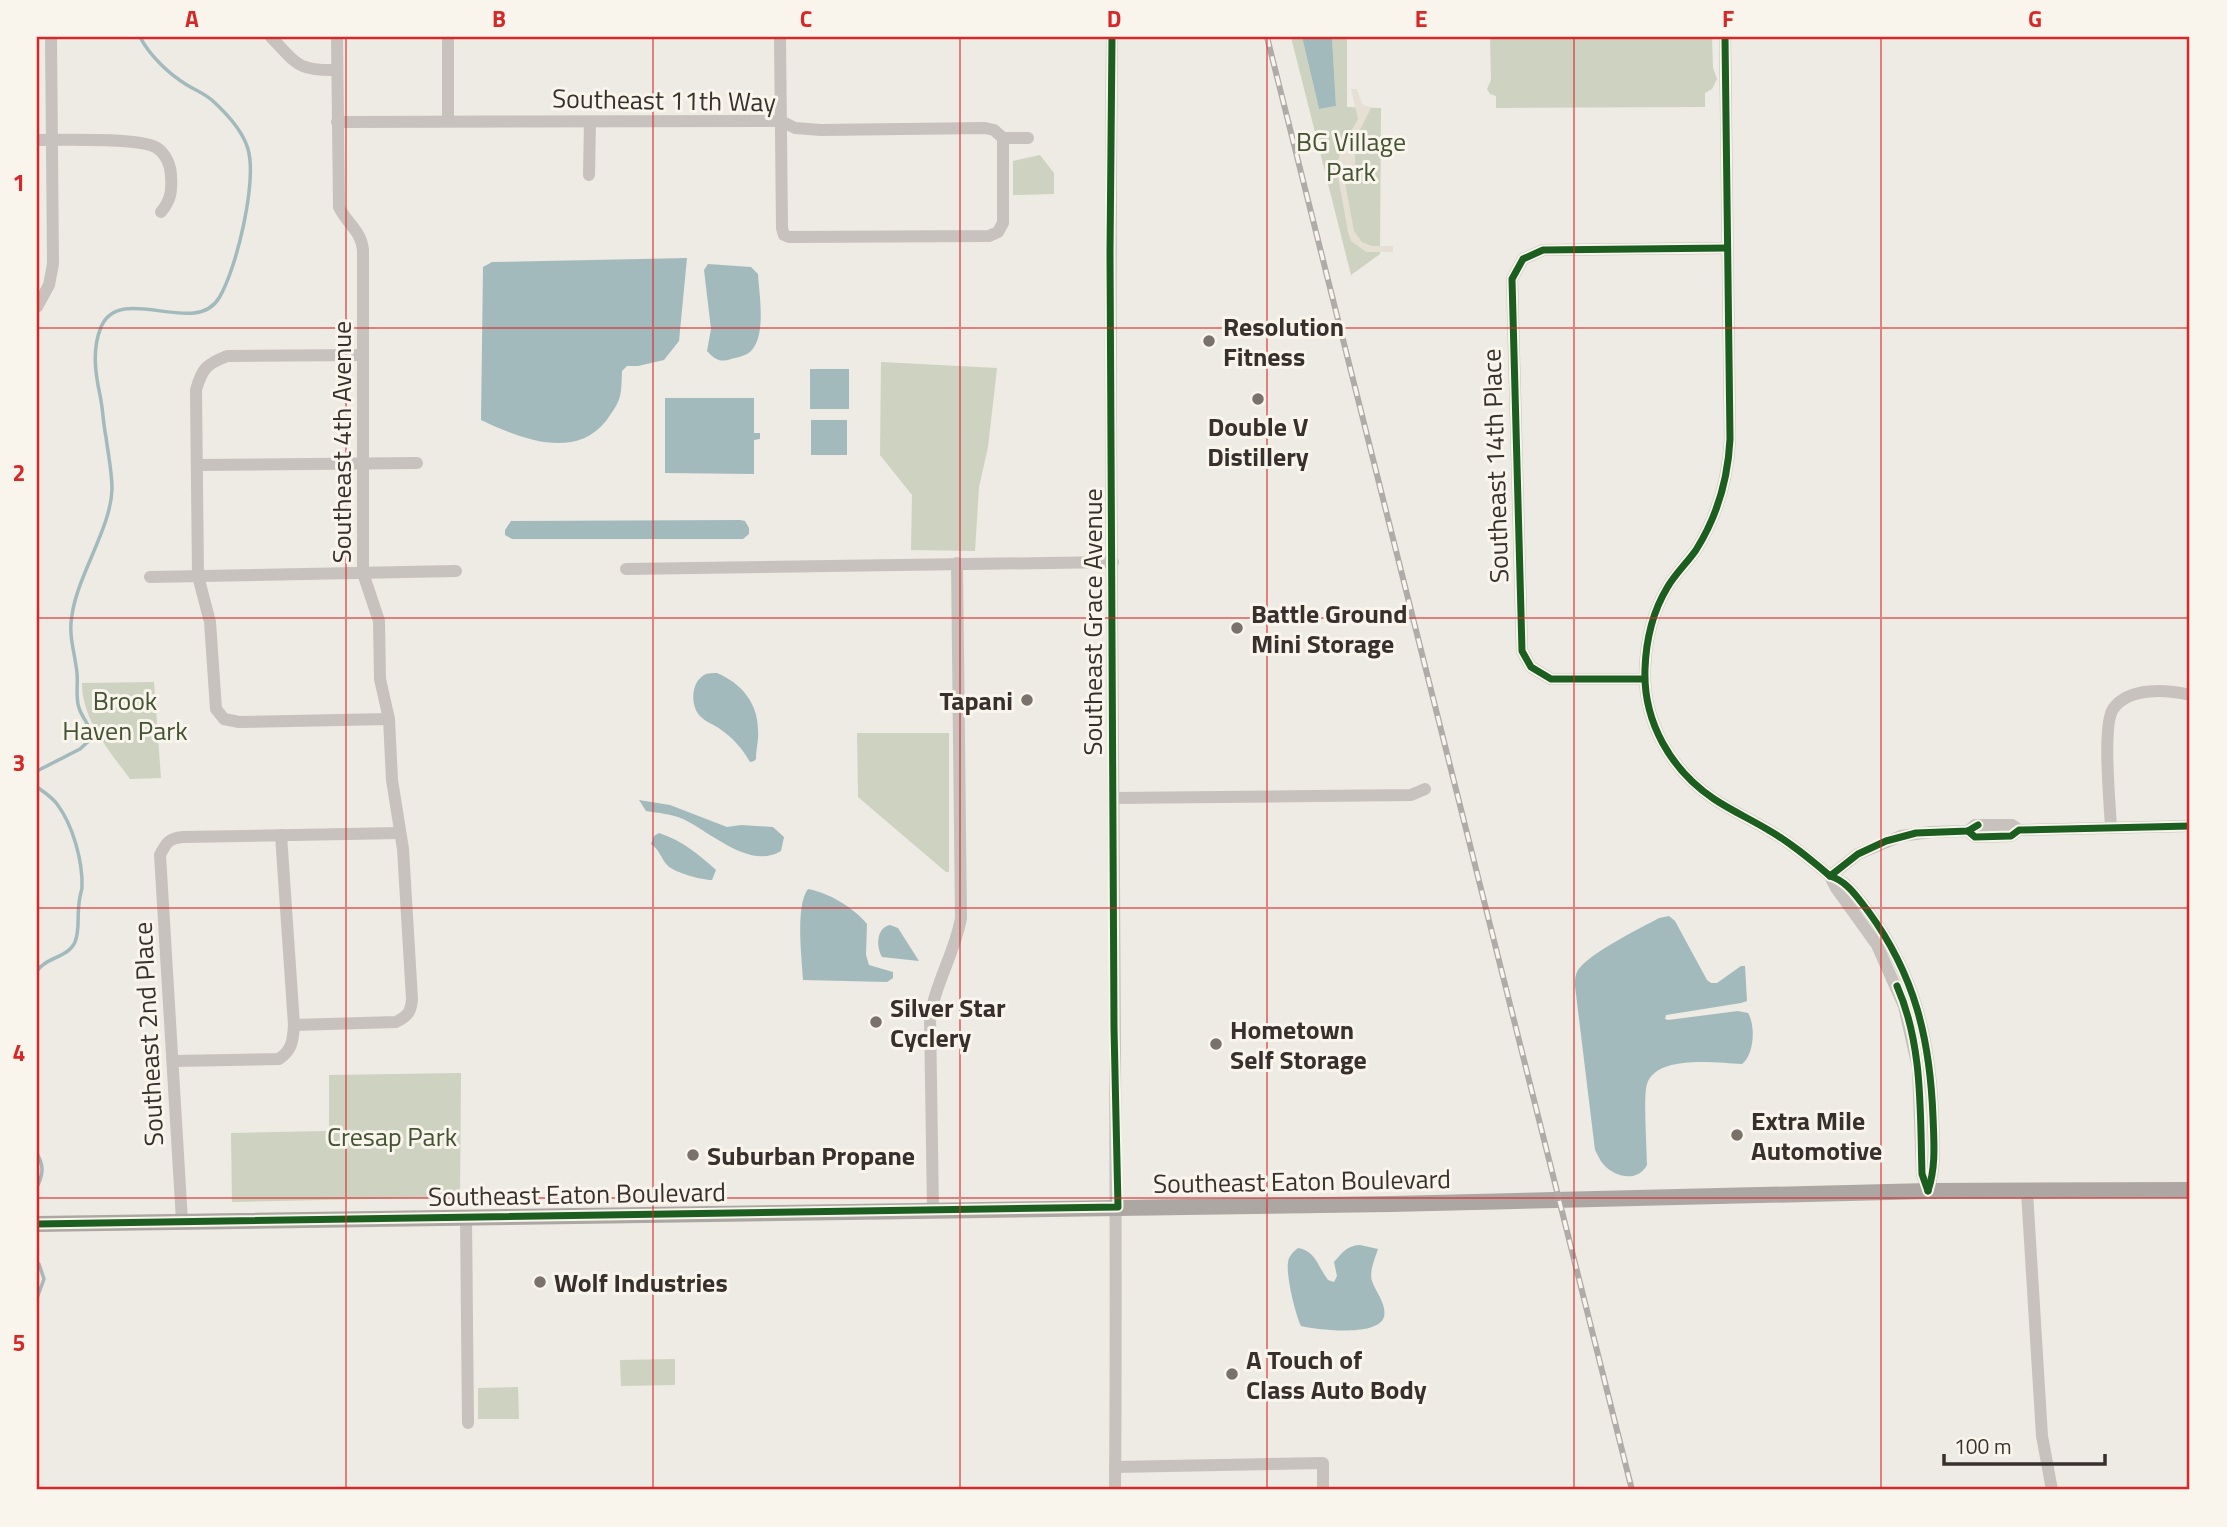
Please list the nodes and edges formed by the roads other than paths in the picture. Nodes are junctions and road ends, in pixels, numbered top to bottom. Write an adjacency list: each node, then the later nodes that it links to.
1 (51, 37): 16 (street)
2 (271, 37): 8 (street)
3 (337, 37): 8 (street, Southeast 4th Avenue)
4 (448, 37): 10 (street)
5 (780, 37): 11 (street)
6 (1112, 37): 25 (street, Southeast Grace Avenue)
7 (1725, 37): 19 (street)
8 (337, 70): 9 (street, Southeast 4th Avenue)
9 (337, 121): 10 (street, Southeast 11th Way); 21 (street, Southeast 4th Avenue)
10 (448, 121): 12 (street, Southeast 11th Way)
11 (781, 121): 12 (street, Southeast 11th Way); 13 (street, Southeast 11th Way); 13 (street)
12 (590, 122): 17 (street)
13 (1003, 138): 14 (street, Southeast 11th Way)
14 (1028, 138)
15 (37, 140): 16 (street)
16 (51, 140): 18 (street); 20 (street)
17 (589, 175)
18 (161, 212)
19 (1727, 248): 32 (street); 32 (street, Southeast 14th Place)
20 (37, 307)
21 (362, 355): 22 (street, Southeast 4th Avenue); 24 (street)
22 (362, 463): 23 (street); 24 (street); 29 (street, Southeast 4th Avenue)
23 (417, 463)
24 (198, 466): 30 (street)
25 (1113, 562): 26 (street); 36 (street, Southeast Grace Avenue)
26 (957, 563): 27 (street); 48 (street)
27 (626, 569)
28 (456, 571): 29 (street)
29 (363, 573): 30 (street); 34 (street, Southeast 4th Avenue)
30 (198, 576): 31 (street); 34 (street)
31 (150, 577)
32 (1644, 679): 41 (street)
33 (2190, 695): 38 (street)
34 (389, 719): 39 (street, Southeast 4th Avenue)
35 (1425, 789): 36 (street)
36 (1114, 798): 47 (street, Southeast Grace Avenue)
37 (2190, 826): 38 (street)
38 (2111, 828): 41 (street)
39 (400, 833): 40 (street); 42 (street, Southeast 4th Avenue)
40 (281, 835): 42 (street); 43 (street, Southeast 2nd Place)
41 (1830, 876): 45 (street)
42 (294, 1025): 43 (street)
43 (173, 1061): 50 (street, Southeast 2nd Place)
44 (2190, 1190): 46 (main road, Southeast Eaton Boulevard)
45 (1928, 1191): 46 (main road, Southeast Eaton Boulevard); 47 (main road, Southeast Eaton Boulevard)
46 (2027, 1192): 56 (street)
47 (1118, 1207): 48 (main road, Southeast Eaton Boulevard); 53 (street, Southeast Grace Avenue)
48 (933, 1210): 49 (main road, Southeast Eaton Boulevard)
49 (466, 1217): 50 (main road, Southeast Eaton Boulevard); 52 (street)
50 (182, 1221): 51 (main road, Southeast Eaton Boulevard)
51 (37, 1224)
52 (468, 1423)
53 (1115, 1467): 54 (street, Southeast Grace Avenue); 55 (street)
54 (1115, 1490)
55 (1323, 1490)
56 (2052, 1490)

